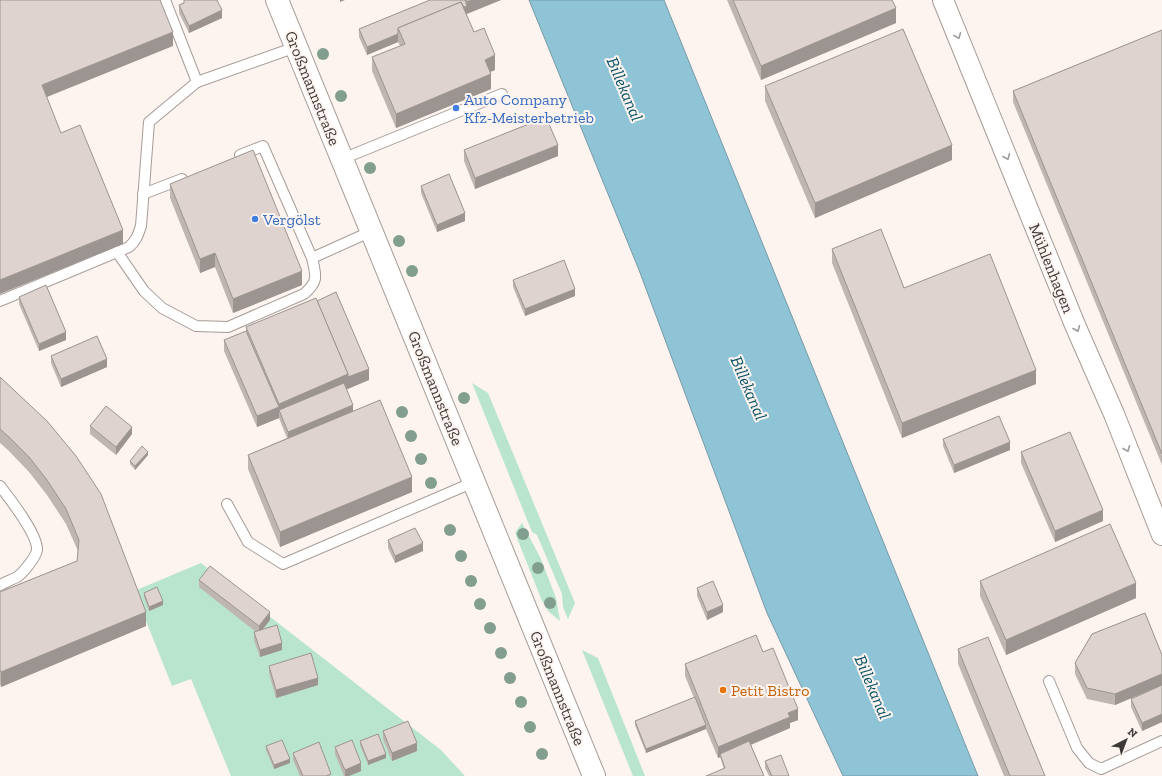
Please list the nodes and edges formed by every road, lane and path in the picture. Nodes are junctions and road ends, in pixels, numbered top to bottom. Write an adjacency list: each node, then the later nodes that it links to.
1 (165, 0): 5 (lane)
2 (277, 0): 4 (main road, Großmannstraße)
3 (943, 0): 18 (street, Mühlenhagen, one-way to 18)
4 (296, 47): 5 (lane); 7 (main road, Großmannstraße)
5 (198, 82): 10 (lane)
6 (502, 94): 7 (lane)
7 (342, 159): 11 (main road, Großmannstraße)
8 (229, 160): 13 (lane)
9 (188, 177): 10 (lane)
10 (143, 194): 12 (lane)
11 (372, 231): 13 (lane); 15 (main road, Großmannstraße)
12 (117, 252): 13 (lane); 14 (lane)
13 (312, 258)
14 (0, 301)
15 (474, 482): 17 (lane); 22 (main road, Großmannstraße)
16 (0, 486): 19 (lane)
17 (227, 504)
18 (1162, 535)
19 (0, 585)
20 (1049, 681): 21 (lane)
21 (1162, 741)
22 (594, 776)

